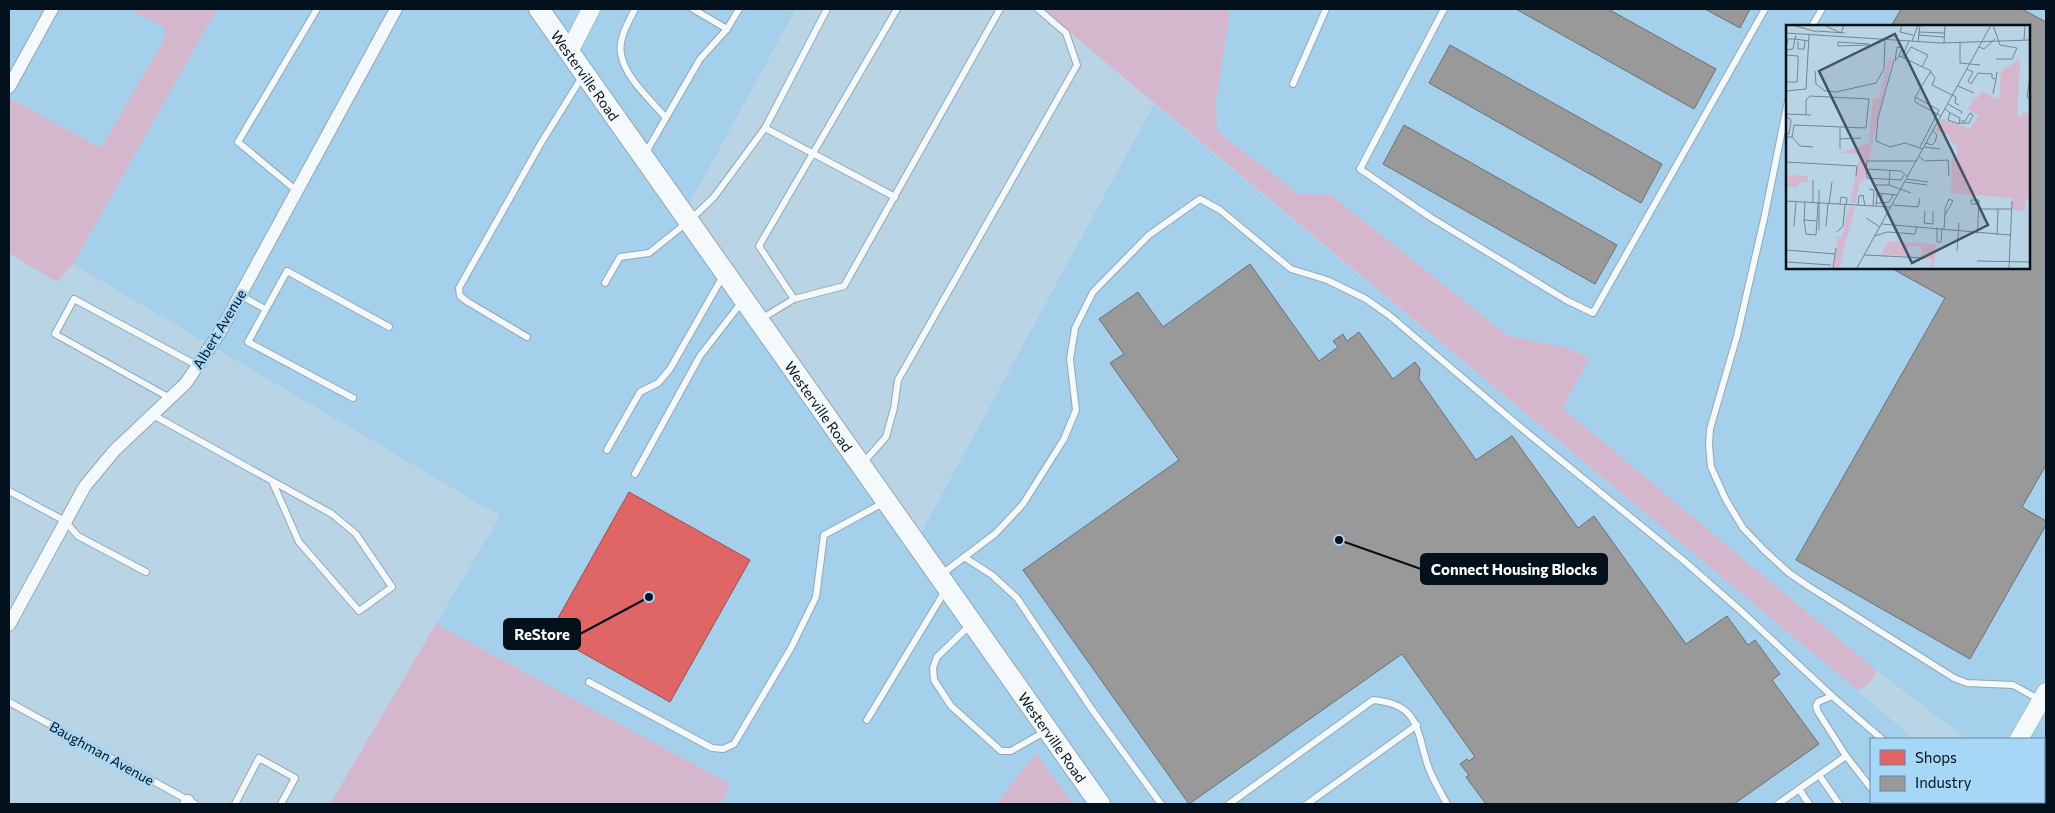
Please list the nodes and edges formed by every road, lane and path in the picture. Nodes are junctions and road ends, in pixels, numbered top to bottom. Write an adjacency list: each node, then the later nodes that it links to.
1 (52, 9): 22 (street)
2 (317, 9): 28 (lane)
3 (396, 9): 28 (street, Albert Avenue)
4 (538, 9): 19 (main road, Westerville Road)
5 (591, 9): 19 (main road)
6 (635, 9): 24 (lane)
7 (693, 9): 18 (lane)
8 (739, 9): 18 (lane)
9 (827, 9): 25 (lane)
10 (897, 9): 26 (lane)
11 (1000, 9): 29 (lane)
12 (1038, 9): 45 (lane)
13 (1326, 9): 21 (lane)
14 (1444, 9): 15 (lane)
15 (1765, 9)
16 (1822, 9): 17 (lane)
17 (1813, 25)
18 (727, 29): 24 (lane)
19 (569, 52): 20 (main road, Westerville Road)
20 (584, 73): 27 (main road, Westerville Road); 39 (lane)
21 (1293, 84)
22 (9, 88)
23 (1786, 111): 58 (lane)
24 (666, 118): 27 (lane)
25 (765, 128): 26 (lane); 30 (lane)
26 (813, 152): 29 (lane); 34 (lane)
27 (643, 157): 30 (main road, Westerville Road)
28 (297, 190): 33 (street, Albert Avenue)
29 (894, 196): 34 (lane)
30 (689, 222): 31 (main road, Westerville Road); 32 (lane)
31 (724, 272): 35 (main road, Westerville Road); 44 (lane)
32 (605, 283)
33 (240, 295): 36 (lane); 40 (street, Albert Avenue)
34 (794, 299): 37 (lane)
35 (744, 300): 37 (main road, Westerville Road); 46 (lane)
36 (265, 309): 38 (lane); 42 (lane)
37 (758, 321): 45 (main road, Westerville Road)
38 (389, 327)
39 (527, 338)
40 (198, 366): 41 (street, Albert Avenue); 41 (lane)
41 (170, 398): 43 (street, Albert Avenue)
42 (353, 398)
43 (153, 415): 47 (lane); 50 (street, Albert Avenue)
44 (607, 450)
45 (860, 466): 49 (main road, Westerville Road)
46 (635, 474)
47 (272, 481): 47 (lane)
48 (9, 491): 50 (lane)
49 (886, 502): 53 (main road, Westerville Road); 56 (lane)
50 (65, 521): 52 (lane); 55 (street, Albert Avenue)
51 (964, 557): 53 (lane); 57 (lane); 73 (lane)
52 (146, 572)
53 (943, 582): 54 (main road, Westerville Road); 60 (lane)
54 (972, 623): 62 (main road, Westerville Road); 62 (lane)
55 (9, 624)
56 (589, 682)
57 (1832, 696): 63 (lane); 65 (lane)
58 (2044, 696): 64 (main road)
59 (9, 702): 69 (lane, Baughman Avenue)
60 (868, 720)
61 (1417, 725): 74 (lane); 75 (lane); 76 (lane)
62 (1047, 730): 72 (main road, Westerville Road)
63 (1881, 738)
64 (2020, 738)
65 (1846, 756): 66 (lane); 67 (lane)
66 (1819, 775): 68 (lane); 79 (lane)
67 (1870, 787)
68 (1800, 789): 77 (lane); 78 (lane)
69 (189, 803)
70 (235, 804): 71 (lane)
71 (281, 804)
72 (1100, 804)
73 (1161, 804)
74 (1229, 804)
75 (1307, 804)
76 (1447, 804)
77 (1778, 804)
78 (1809, 804)
79 (1839, 804)

